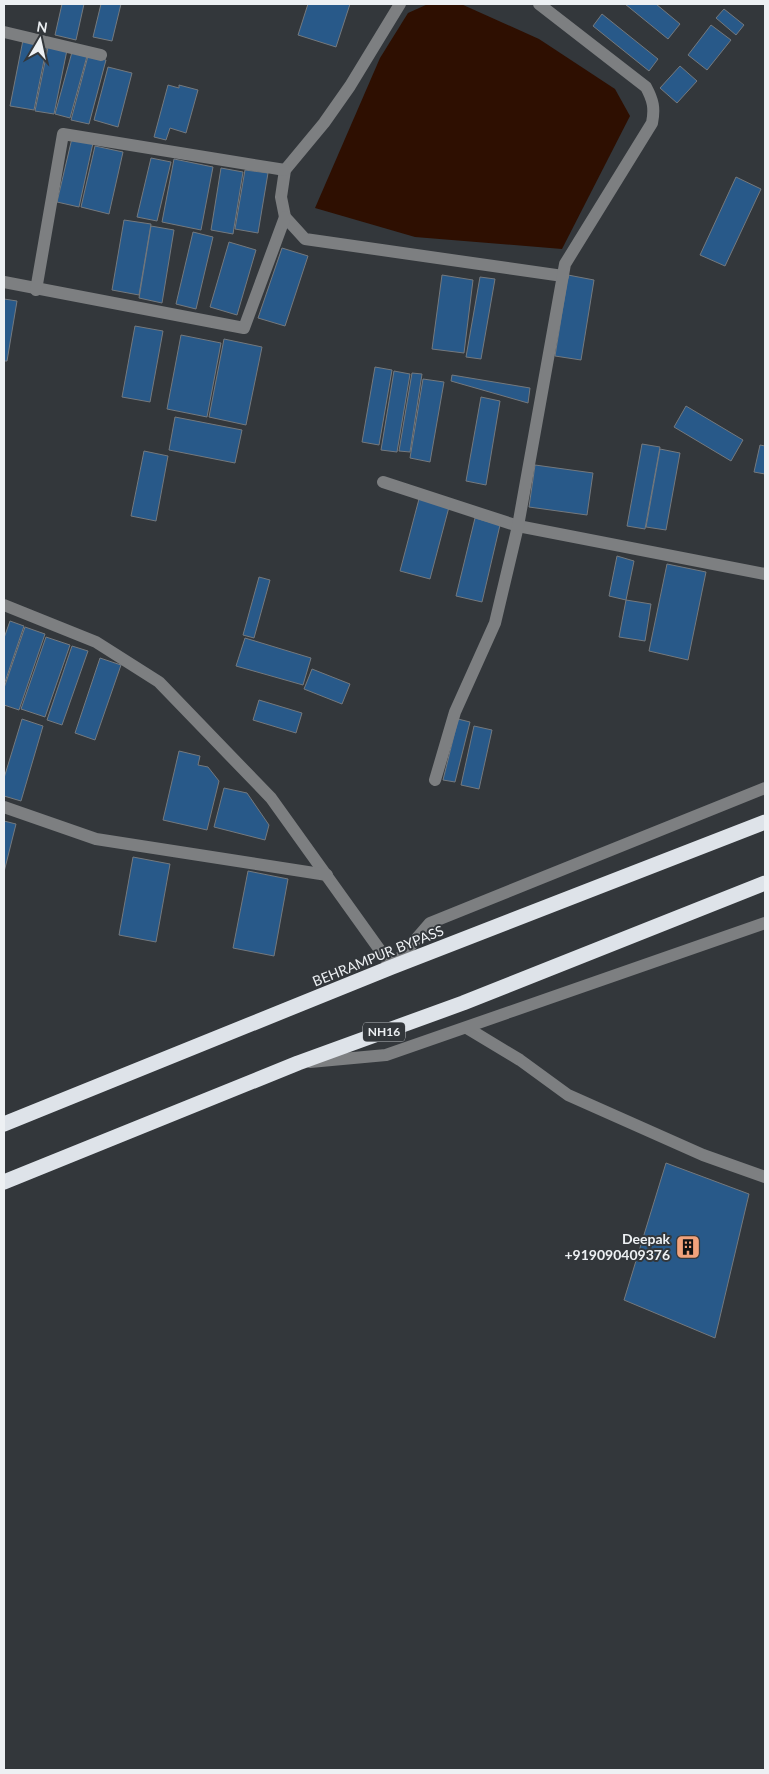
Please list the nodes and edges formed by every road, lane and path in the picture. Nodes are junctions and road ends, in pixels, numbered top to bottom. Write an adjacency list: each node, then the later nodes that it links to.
1 (400, 4): 5 (street)
2 (539, 4): 7 (street)
3 (4, 32): 4 (street)
4 (101, 55)
5 (285, 170): 6 (street); 9 (street)
6 (285, 217): 7 (street); 9 (street)
7 (563, 276): 11 (street)
8 (4, 282): 9 (street)
9 (36, 290)
10 (383, 482): 11 (street)
11 (518, 526): 12 (street); 14 (street)
12 (765, 574)
13 (4, 605): 18 (street)
14 (435, 780)
15 (765, 788): 21 (street)
16 (4, 807): 18 (street)
17 (765, 822): 21 (highway, BEHRAMPUR BYPASS)
18 (327, 874): 21 (street)
19 (765, 883): 23 (highway, NH16)
20 (765, 924): 22 (street)
21 (392, 967): 24 (highway, BEHRAMPUR BYPASS)
22 (467, 1028): 23 (street); 25 (street)
23 (298, 1063): 26 (highway, NH16)
24 (4, 1124)
25 (765, 1177)
26 (4, 1182)

